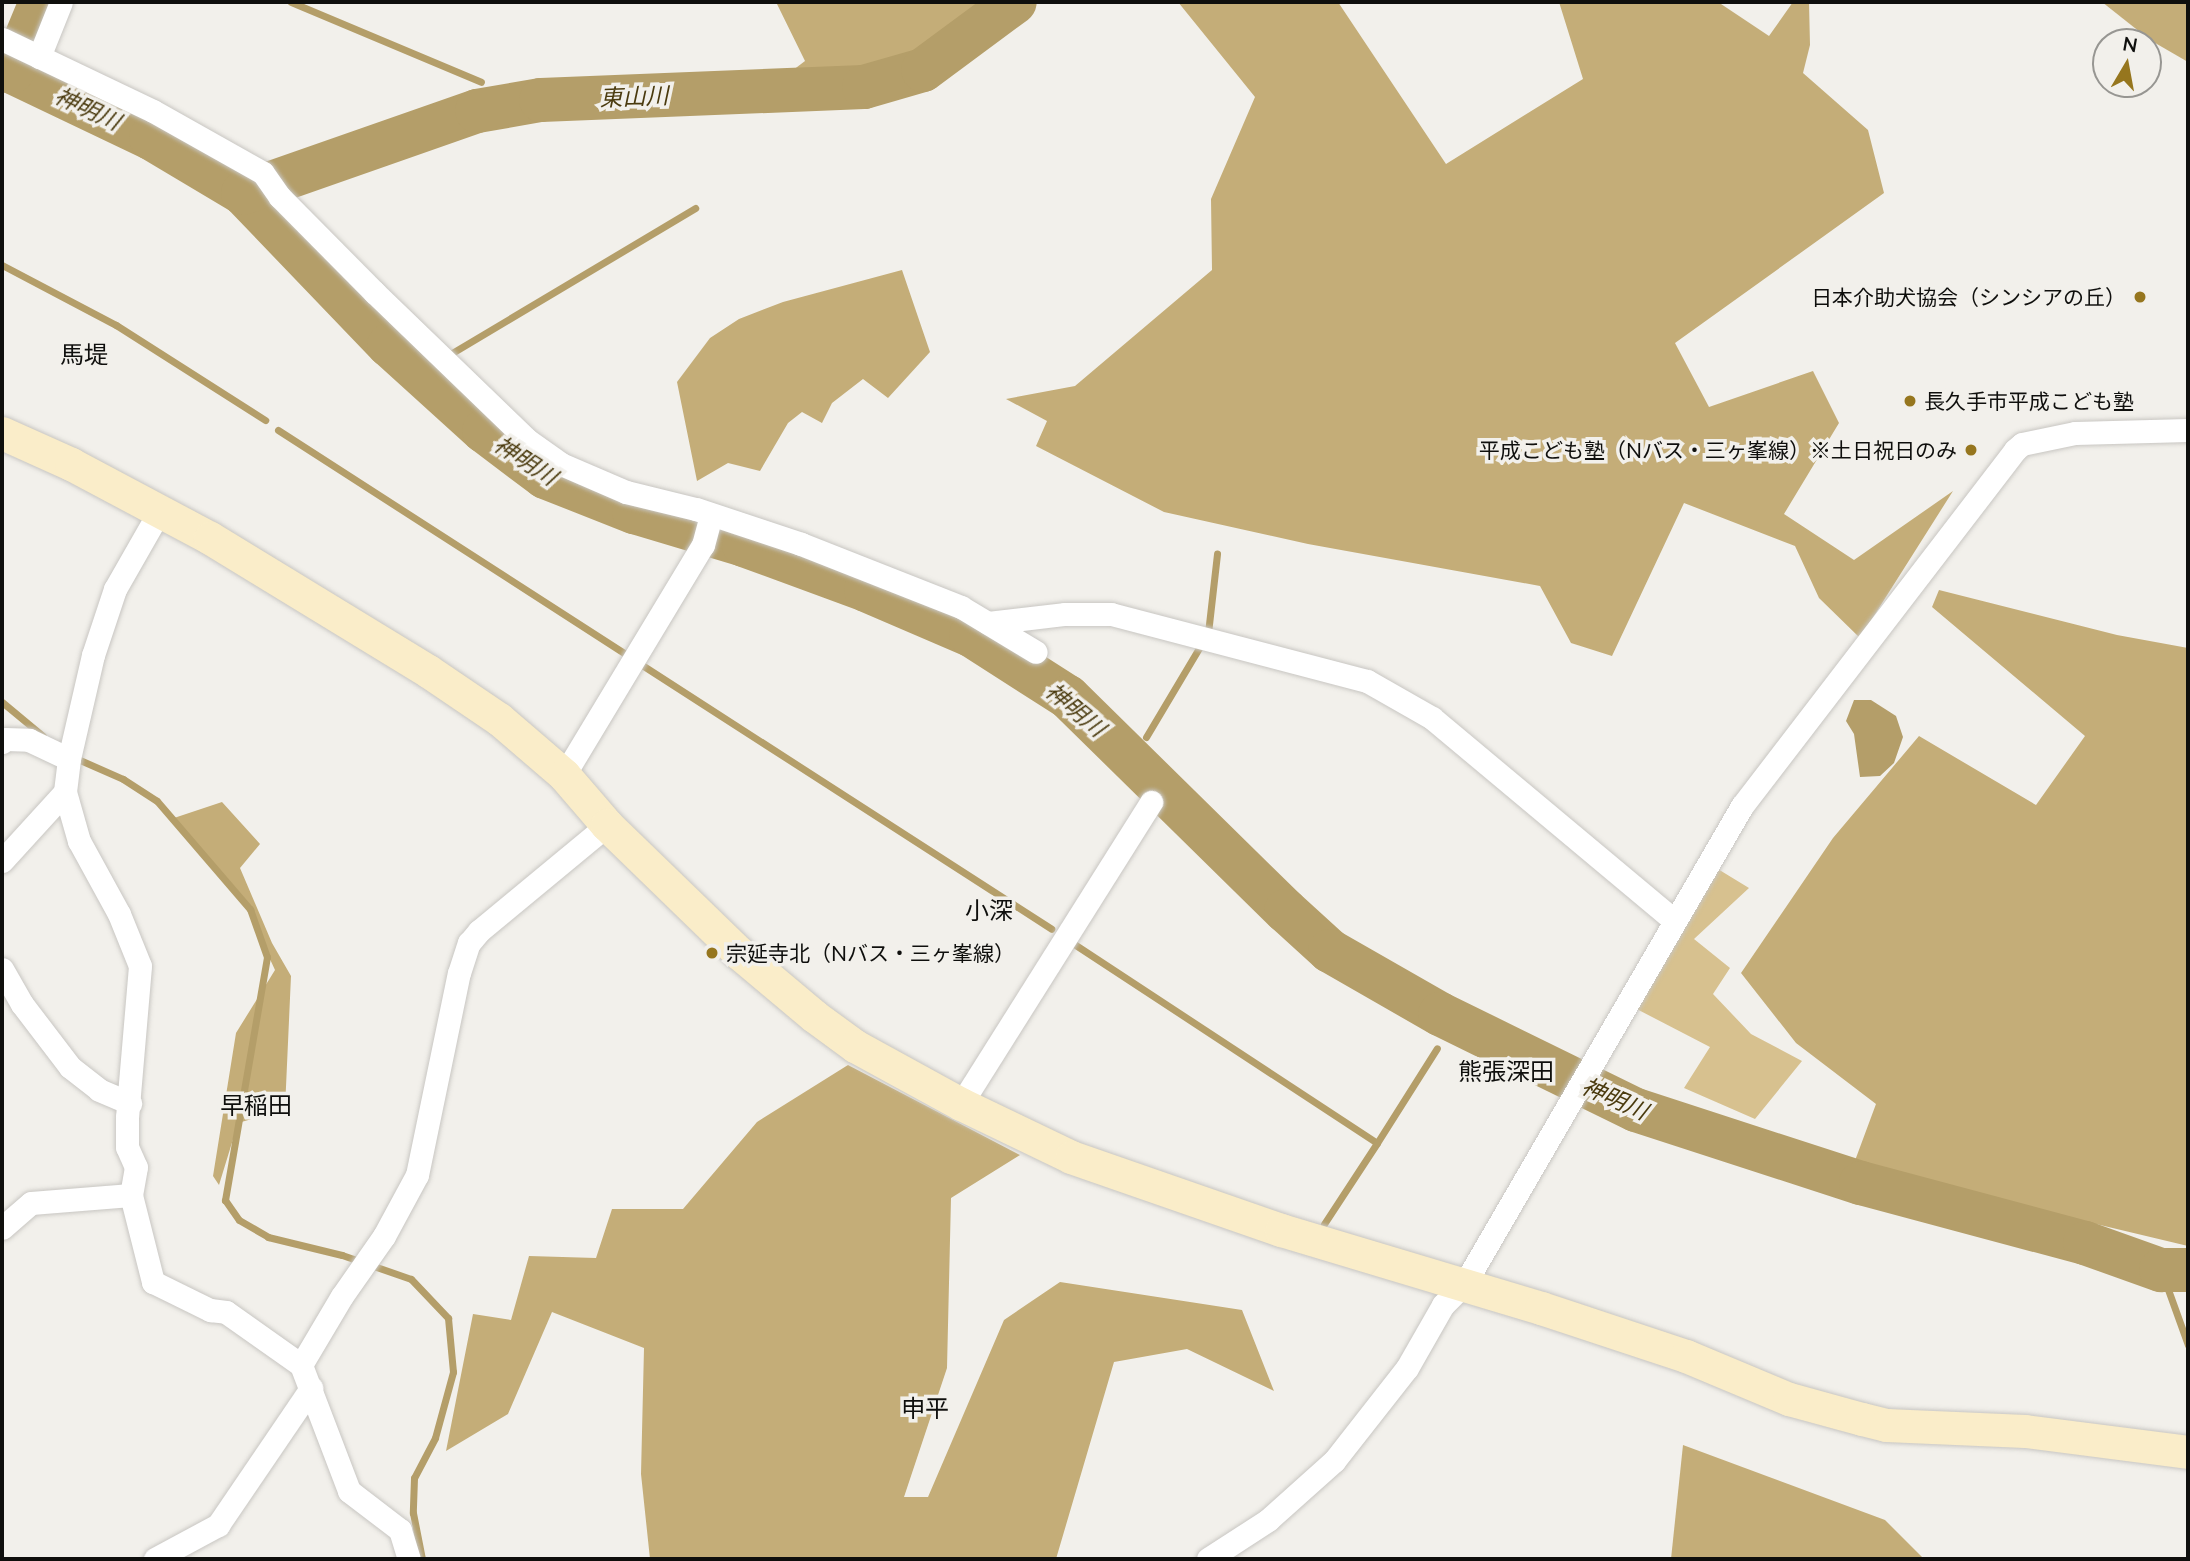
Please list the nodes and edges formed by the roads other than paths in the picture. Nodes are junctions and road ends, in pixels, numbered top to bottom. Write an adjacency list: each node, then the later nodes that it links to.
1 (61, 2): 3 (street)
2 (2, 39): 3 (street)
3 (39, 57): 7 (street)
4 (2188, 430): 17 (street)
5 (2, 433): 6 (street)
6 (159, 512): 11 (street); 12 (street)
7 (711, 518): 8 (street); 12 (street)
8 (988, 623): 9 (street); 17 (street)
9 (1036, 652)
10 (2, 742): 11 (street)
11 (69, 759): 13 (street)
12 (564, 775): 15 (street)
13 (65, 792): 16 (street); 19 (street)
14 (1151, 802): 20 (street)
15 (607, 825): 20 (street); 24 (street)
16 (2, 862)
17 (1674, 920): 23 (street)
18 (2, 969): 19 (street)
19 (130, 1103): 21 (street)
20 (961, 1104): 23 (street)
21 (131, 1195): 22 (street); 24 (street)
22 (2, 1228)
23 (1465, 1283): 26 (street); 29 (street)
24 (301, 1365): 25 (street)
25 (311, 1388): 27 (street); 28 (street)
26 (2188, 1452)
27 (155, 1559)
28 (409, 1559)
29 (1208, 1559)

